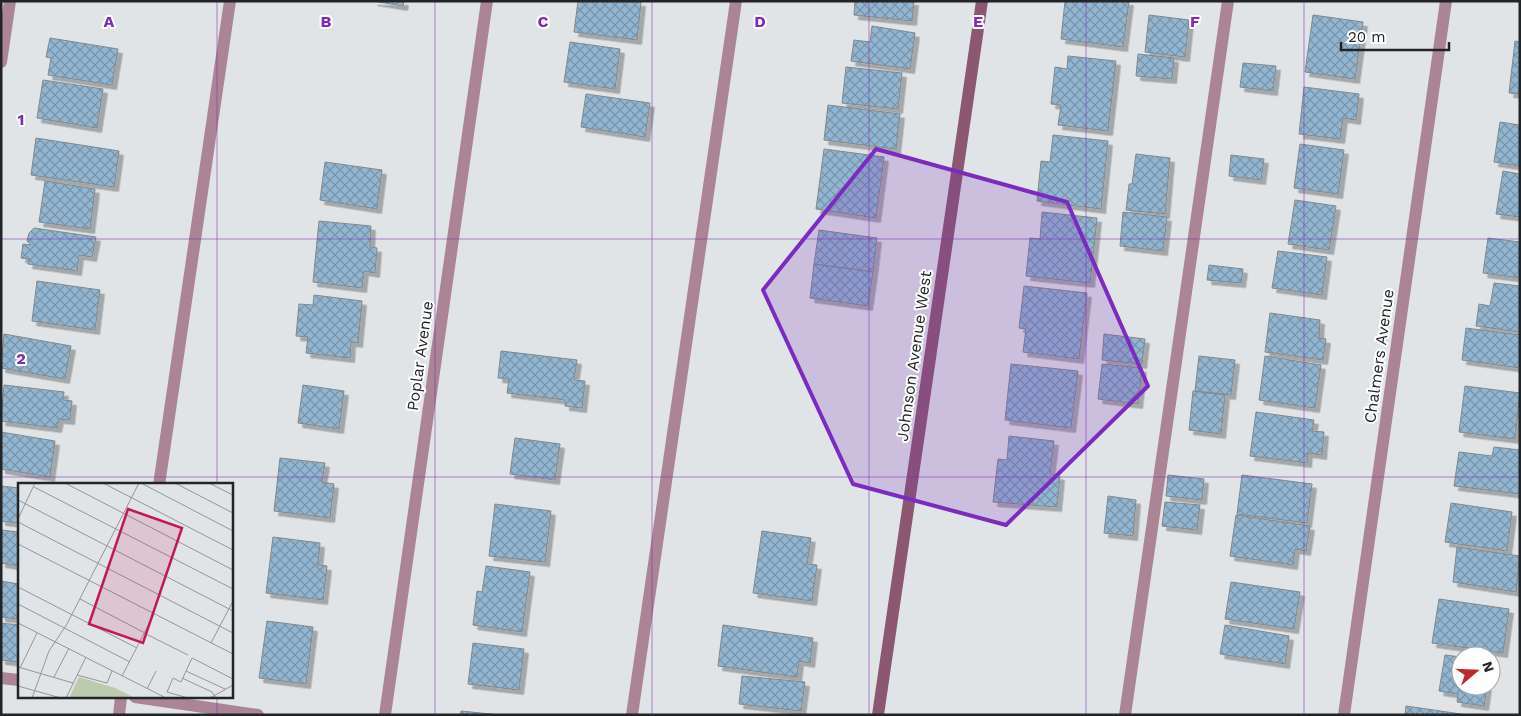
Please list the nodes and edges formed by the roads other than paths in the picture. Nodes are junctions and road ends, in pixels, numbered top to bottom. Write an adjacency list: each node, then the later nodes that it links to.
1 (10, 1): 8 (street)
2 (230, 1): 9 (street)
3 (487, 1): 16 (street, Poplar Avenue)
4 (736, 1): 17 (street)
5 (982, 1): 18 (main road, Johnson Avenue West)
6 (1228, 1): 19 (street)
7 (1446, 1): 20 (street, Chalmers Avenue)
8 (1, 62)
9 (159, 483)
10 (1, 678): 11 (street)
11 (18, 680)
12 (121, 698): 14 (street)
13 (142, 698): 15 (street)
14 (119, 715)
15 (258, 715)
16 (385, 715)
17 (632, 715)
18 (878, 715)
19 (1125, 715)
20 (1344, 715)

